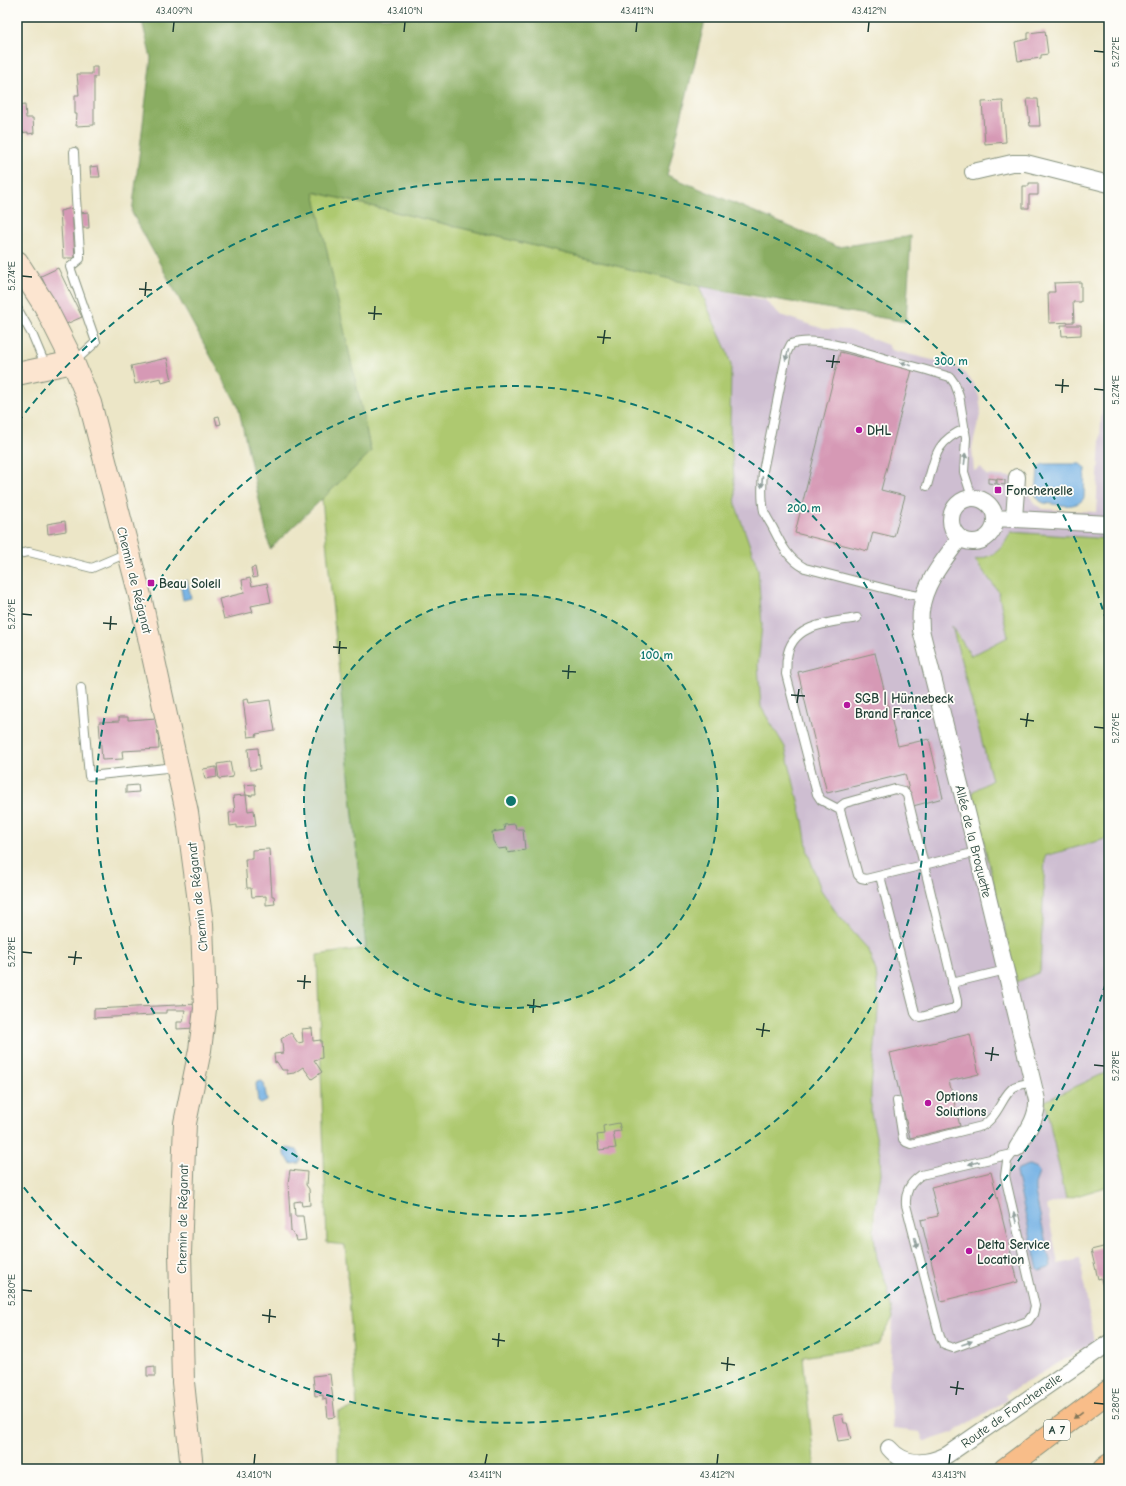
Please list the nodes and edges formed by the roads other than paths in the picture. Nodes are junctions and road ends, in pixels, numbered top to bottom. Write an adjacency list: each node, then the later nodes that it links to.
1 (74, 152): 6 (lane)
2 (973, 172): 3 (street)
3 (1109, 184)
4 (17, 262): 6 (street, Chemin de Réganat)
5 (17, 308): 7 (lane)
6 (73, 362): 7 (street); 17 (street, Chemin de Réganat)
7 (46, 368): 8 (street)
8 (17, 374)
9 (965, 429): 11 (lane); 12 (lane, one-way to 9); 19 (lane, one-way to 19)
10 (1017, 477): 14 (street)
11 (927, 486)
12 (972, 497): 13 (street); 16 (street)
13 (996, 518): 14 (street); 16 (street)
14 (1014, 518): 15 (street)
15 (1109, 524)
16 (960, 538): 19 (street, Allée de la Broquette)
17 (128, 552): 18 (lane); 22 (street, Chemin de Réganat)
18 (17, 554)
19 (924, 597): 24 (street, Allée de la Broquette)
20 (857, 618): 23 (lane)
21 (81, 688): 22 (lane)
22 (177, 767): 36 (street, Chemin de Réganat)
23 (840, 810): 25 (lane); 26 (lane)
24 (977, 852): 25 (lane); 27 (street, Allée de la Broquette)
25 (924, 866): 26 (lane); 28 (lane)
26 (880, 876): 28 (lane)
27 (1006, 970): 28 (lane); 29 (street, Allée de la Broquette)
28 (952, 983)
29 (1032, 1082): 30 (lane); 31 (street, Allée de la Broquette)
30 (896, 1101)
31 (1015, 1151): 31 (lane, one-way to 31)
32 (1109, 1343): 34 (street, Route de Fonchenelle)
33 (1109, 1391): 37 (highway, A 7, one-way to 37)
34 (889, 1448)
35 (1109, 1465): 38 (highway)
36 (192, 1469)
37 (1006, 1469)
38 (1104, 1469)

